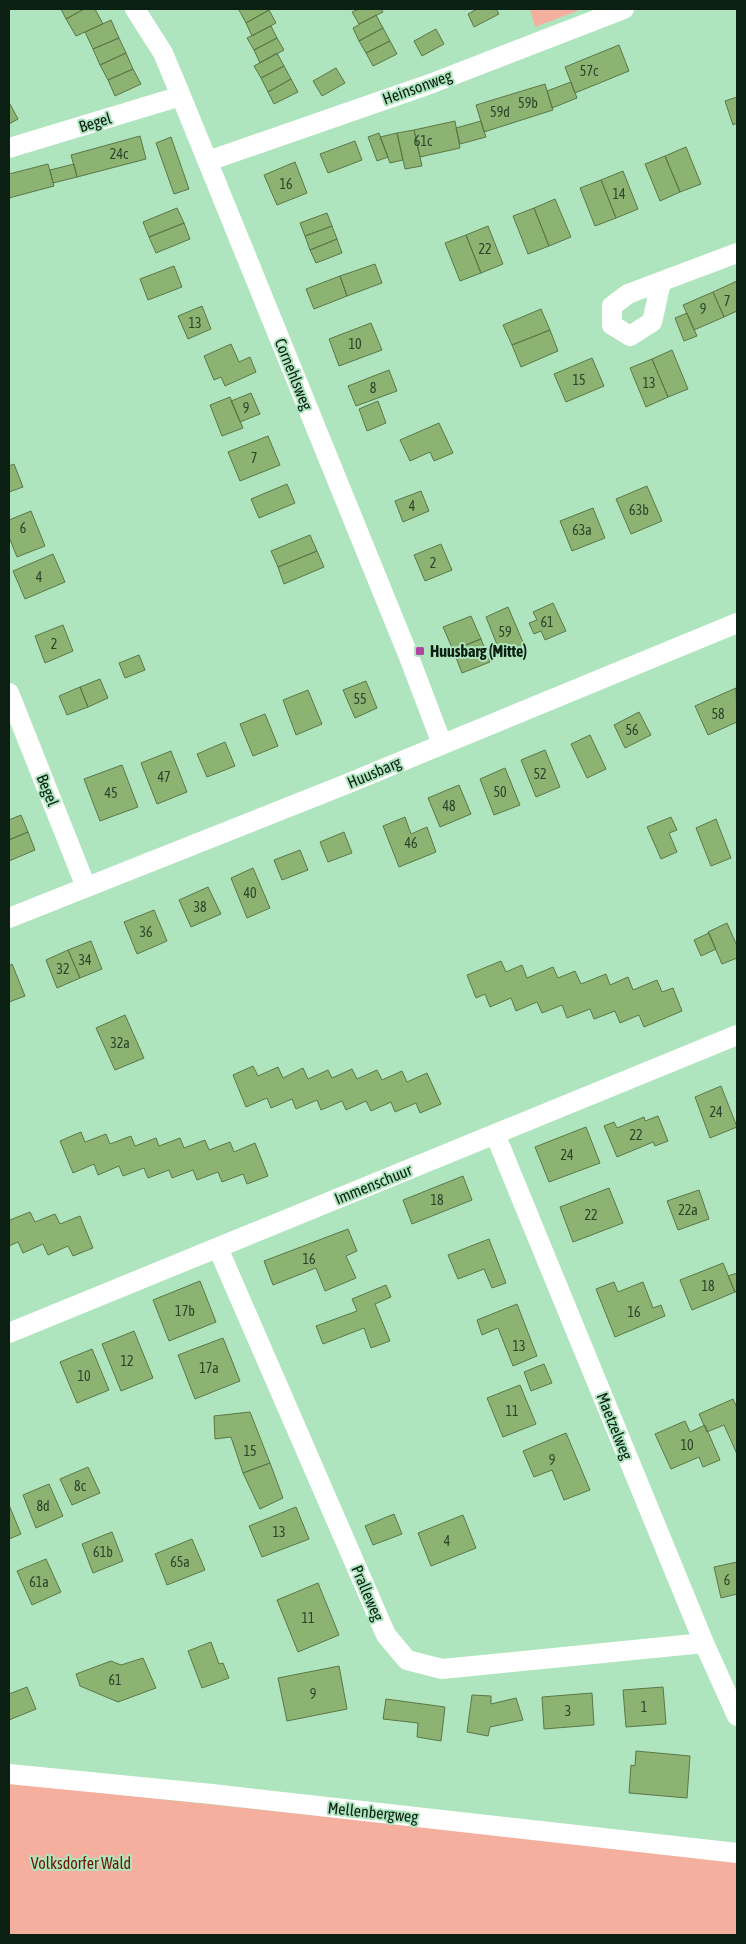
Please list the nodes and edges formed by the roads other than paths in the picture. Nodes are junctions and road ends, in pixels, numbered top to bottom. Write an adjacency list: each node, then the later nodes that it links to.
1 (135, 9): 3 (street, Cornehlsweg)
2 (624, 9): 5 (street, Heinsonweg)
3 (181, 96): 4 (street, Begel); 5 (street, Cornehlsweg)
4 (9, 148)
5 (208, 160): 10 (street, Cornehlsweg)
6 (737, 253): 7 (street)
7 (661, 282)
8 (737, 623): 10 (street, Huusbarg)
9 (9, 693): 11 (street, Begel)
10 (442, 744): 11 (street, Huusbarg)
11 (86, 887): 12 (street, Huusbarg)
12 (9, 918)
13 (737, 1035): 14 (street, Immenschuur)
14 (495, 1134): 15 (street, Immenschuur); 17 (street, Maetzelweg)
15 (218, 1248): 16 (street, Immenschuur); 17 (street, Pralleweg)
16 (9, 1333)
17 (704, 1643): 18 (street, Maetzelweg)
18 (737, 1716)
19 (9, 1774): 20 (street, Mellenbergweg)
20 (737, 1853)

